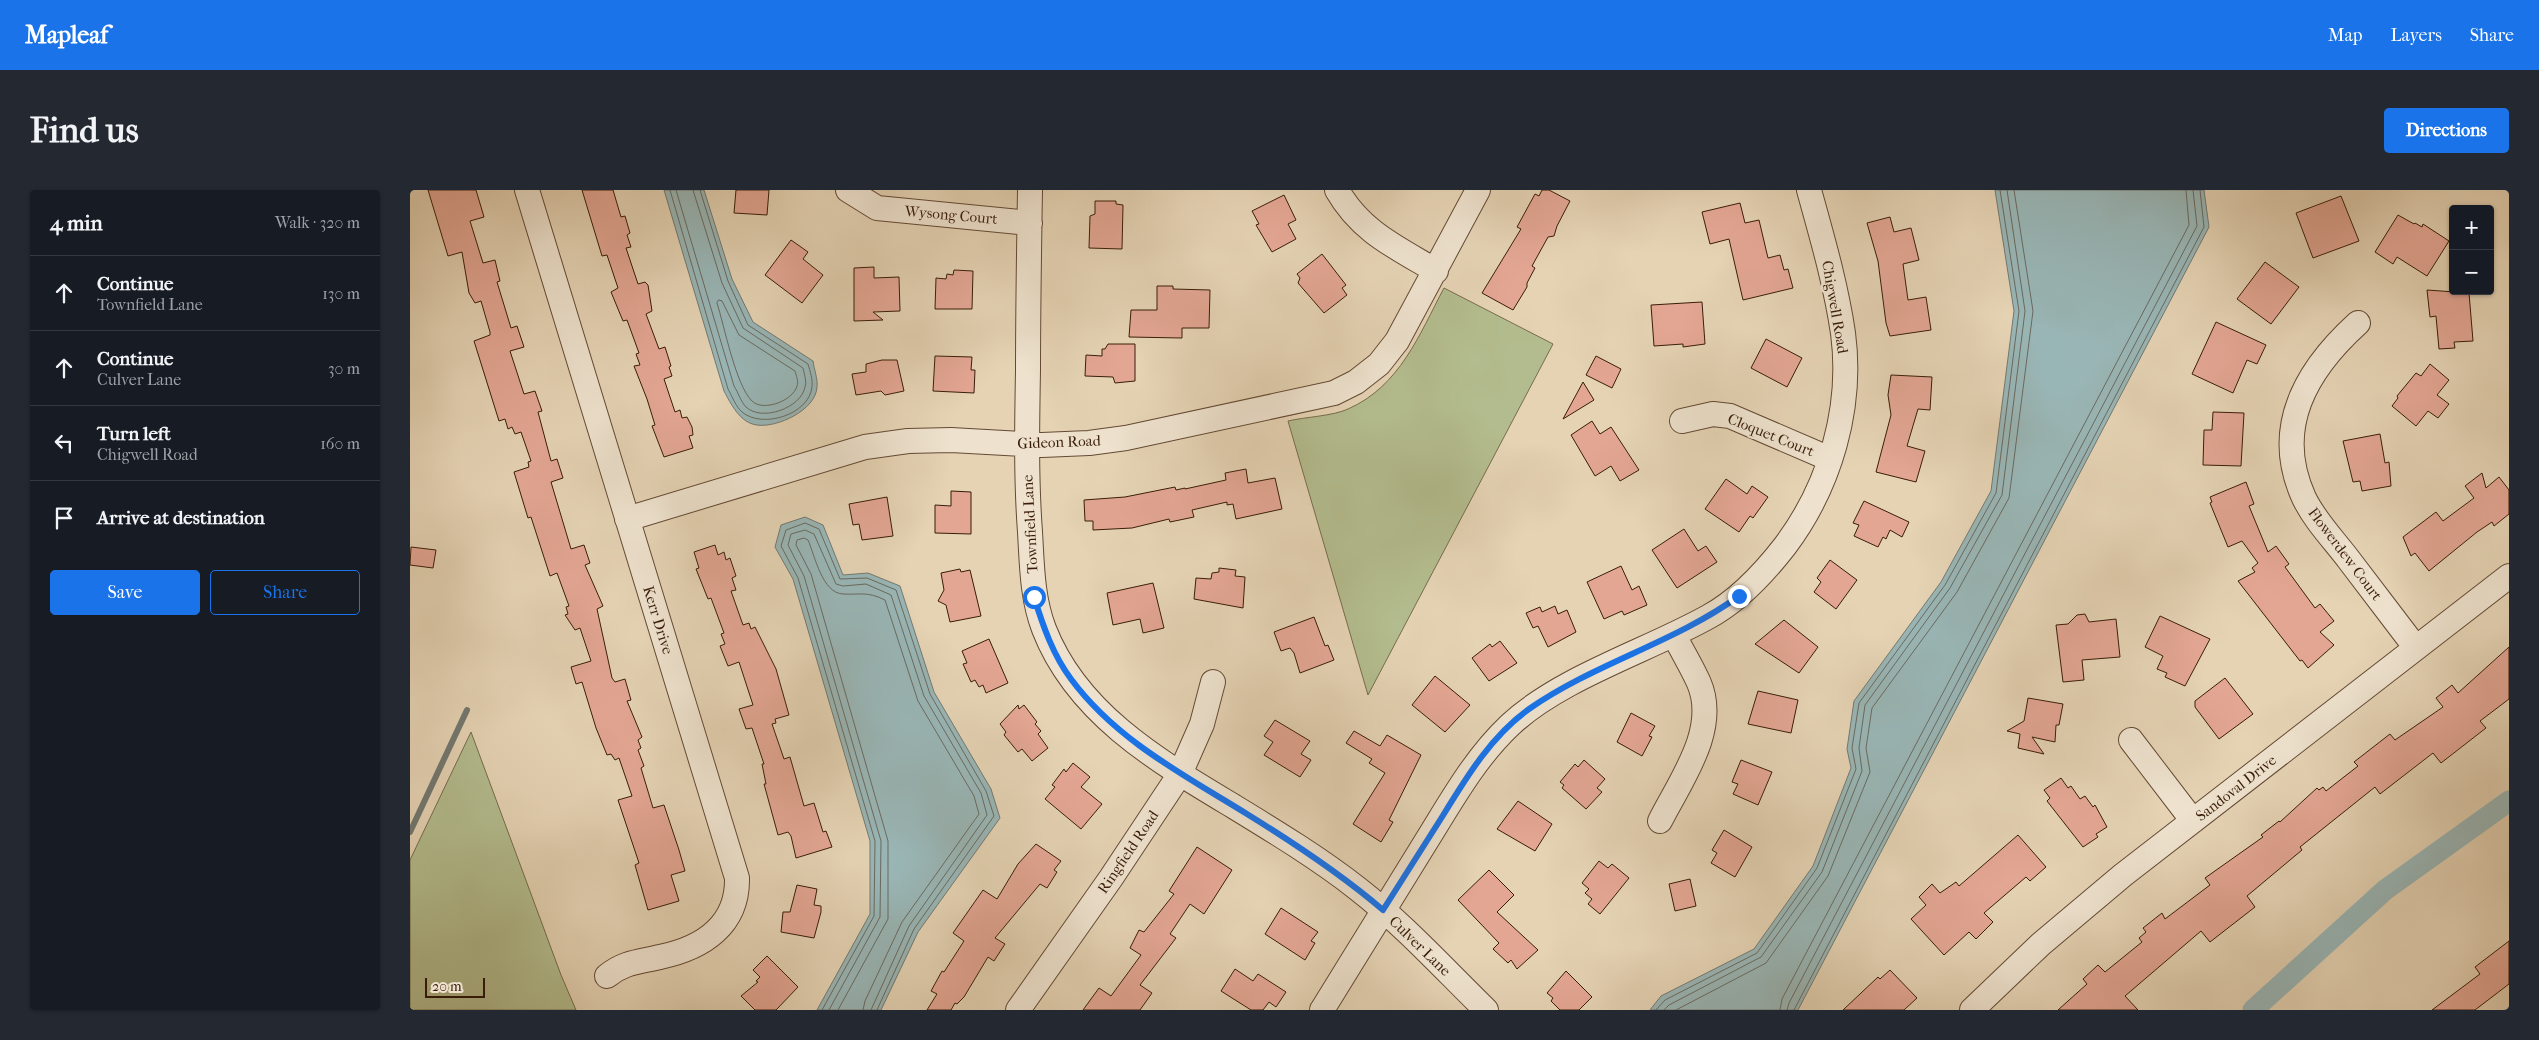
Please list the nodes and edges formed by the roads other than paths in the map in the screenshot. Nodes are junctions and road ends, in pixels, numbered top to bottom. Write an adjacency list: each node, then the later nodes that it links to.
1 (527, 190): 13 (street, Kerr Drive)
2 (848, 190): 7 (street, Wysong Court)
3 (1030, 190): 7 (street, Townfield Lane)
4 (1338, 190): 8 (street)
5 (1478, 190): 8 (street, Gideon Road)
6 (1809, 190): 12 (street, Chigwell Road)
7 (1030, 223): 11 (street, Townfield Lane)
8 (1436, 271): 11 (street, Gideon Road)
9 (2358, 323): 16 (street, Flowerdew Court)
10 (1682, 421): 12 (street, Cloquet Court)
11 (1027, 445): 13 (street, Gideon Road); 19 (street, Townfield Lane)
12 (1830, 460): 15 (street, Chigwell Road)
13 (627, 518): 24 (street, Kerr Drive)
14 (2509, 576): 16 (street, Sandoval Drive)
15 (1674, 635): 20 (street); 23 (street, Chigwell Road)
16 (2416, 648): 21 (street, Sandoval Drive)
17 (1213, 682): 19 (street, Ringfield Road)
18 (2131, 740): 21 (street)
19 (1180, 774): 22 (street, Townfield Lane); 25 (street, Ringfield Road)
20 (1660, 820)
21 (2193, 821): 28 (street, Sandoval Drive)
22 (1303, 852): 23 (street, Culver Lane)
23 (1383, 910): 26 (street, Chigwell Road); 27 (street, Culver Lane)
24 (607, 976)
25 (1018, 1010)
26 (1322, 1010)
27 (1486, 1010)
28 (1972, 1010)

